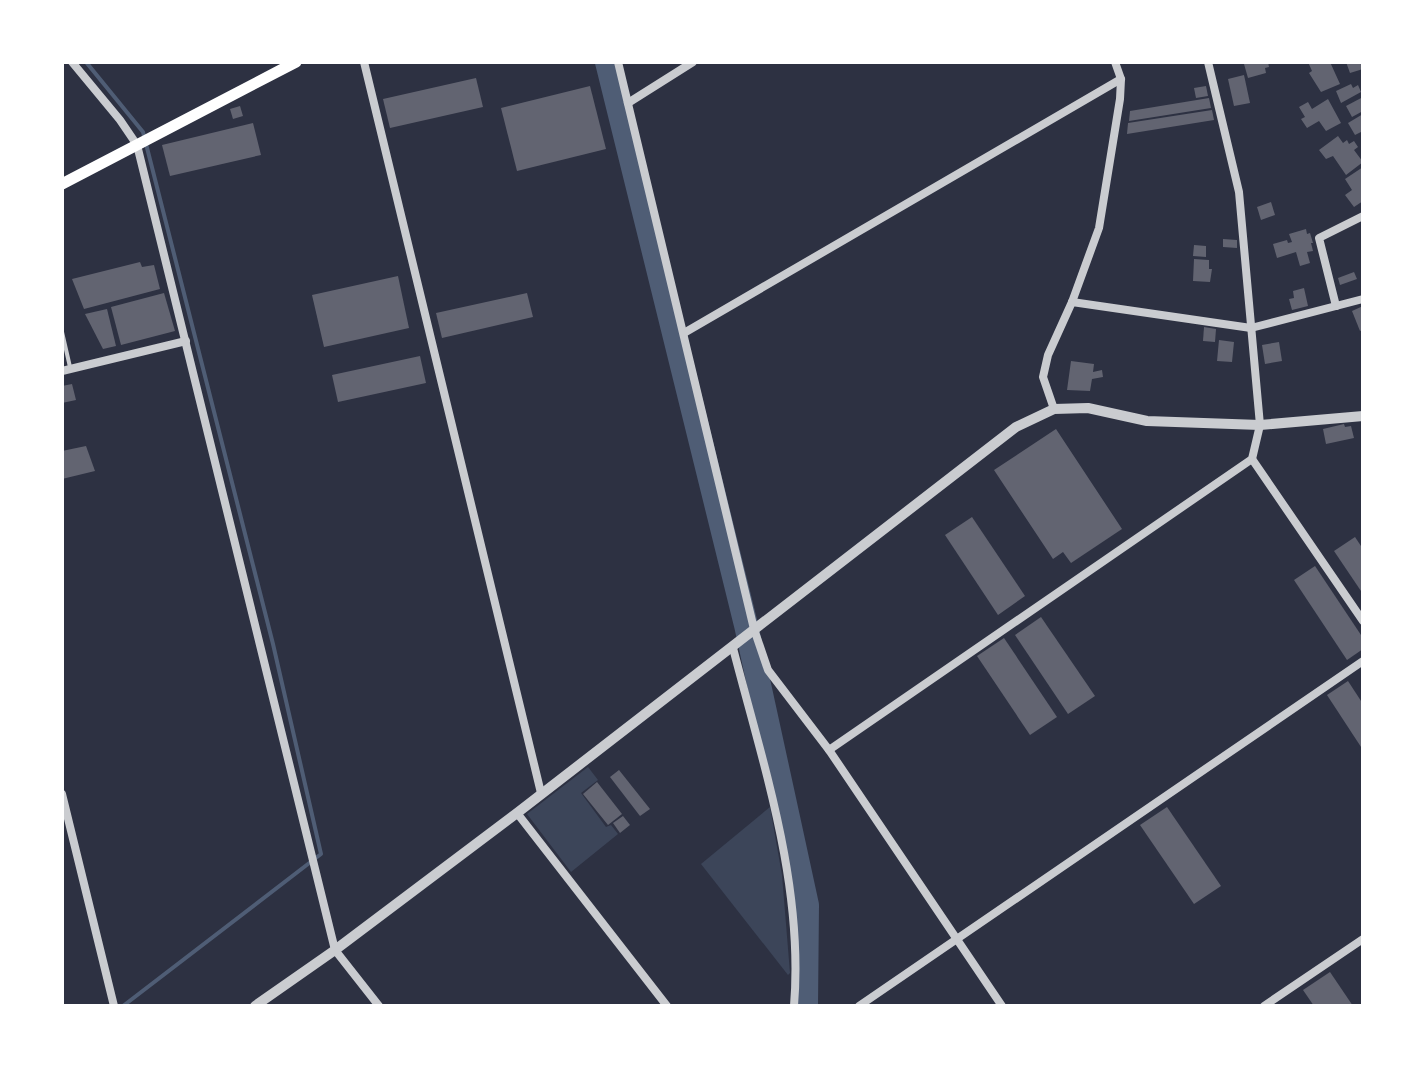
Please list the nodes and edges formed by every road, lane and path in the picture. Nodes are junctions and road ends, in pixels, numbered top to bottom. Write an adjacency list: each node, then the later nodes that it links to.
1 (72, 62): 10 (street)
2 (296, 62): 10 (main road)
3 (364, 62): 30 (street)
4 (618, 62): 9 (street)
5 (693, 62): 9 (street)
6 (1115, 62): 8 (street)
7 (1208, 62): 16 (street)
8 (1121, 79): 14 (street); 18 (street)
9 (628, 103): 18 (street)
10 (141, 142): 11 (main road); 19 (street)
11 (62, 184)
12 (1363, 216): 15 (street)
13 (1363, 299): 15 (street)
14 (1072, 302): 16 (street); 21 (street)
15 (1336, 306): 16 (street)
16 (1251, 328): 23 (street)
17 (62, 332): 20 (lane)
18 (684, 333): 26 (street)
19 (186, 341): 20 (street); 35 (street)
20 (66, 370)
21 (1054, 409): 23 (street); 26 (street)
22 (1363, 416): 23 (street)
23 (1260, 425): 24 (street)
24 (1252, 459): 25 (street); 29 (street)
25 (1363, 621)
26 (754, 629): 27 (street); 29 (street)
27 (733, 648): 30 (street); 40 (street)
28 (1363, 661): 34 (street)
29 (829, 750): 34 (street)
30 (541, 793): 32 (street)
31 (62, 794): 36 (street)
32 (517, 813): 35 (street); 39 (street)
33 (1363, 939): 43 (street)
34 (956, 940): 41 (street); 42 (street)
35 (335, 950): 37 (street); 38 (street)
36 (114, 1006)
37 (255, 1006)
38 (379, 1006)
39 (667, 1006)
40 (794, 1006)
41 (859, 1006)
42 (1002, 1006)
43 (1264, 1006)

